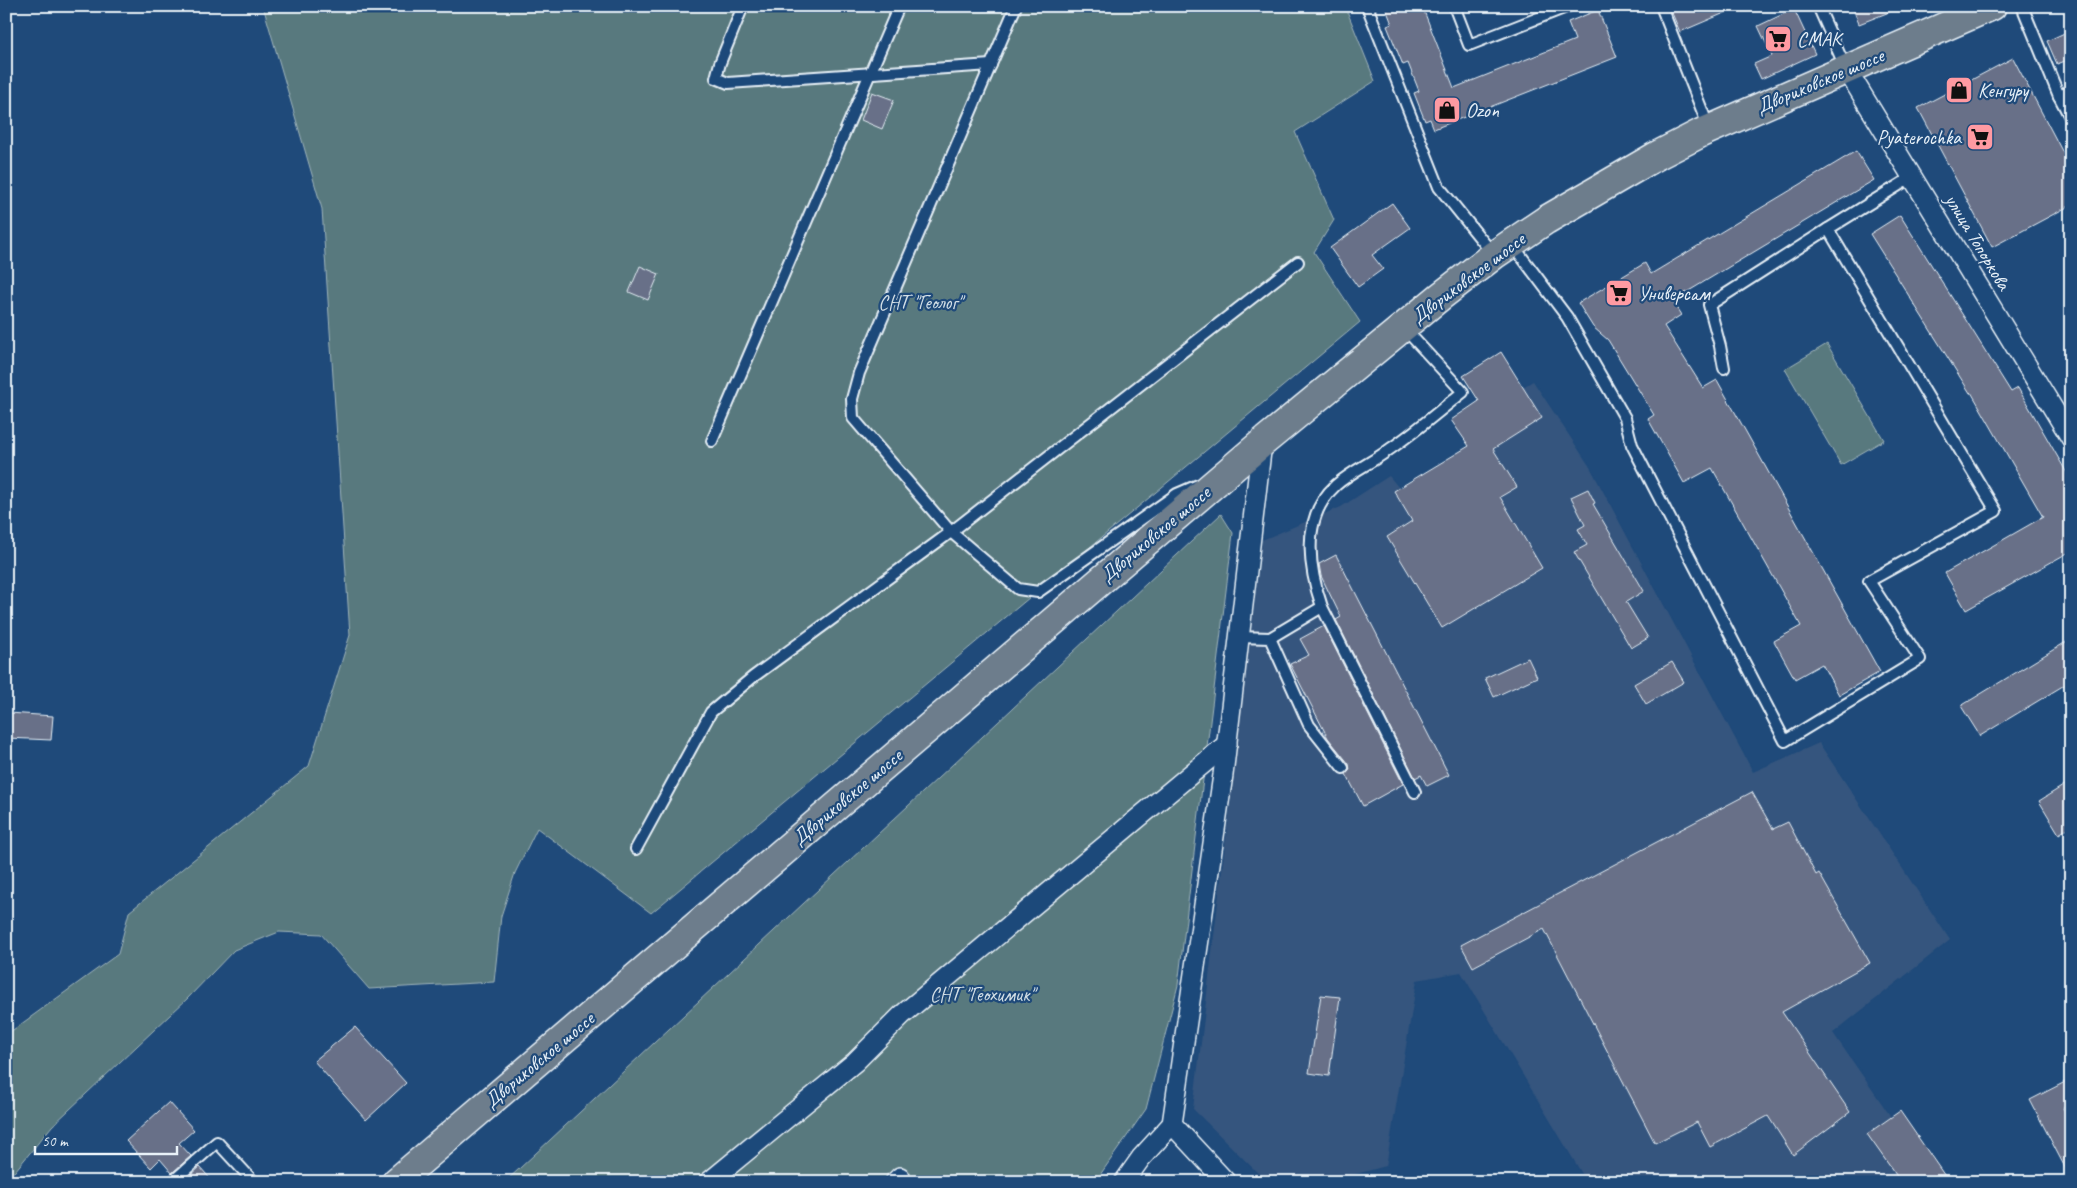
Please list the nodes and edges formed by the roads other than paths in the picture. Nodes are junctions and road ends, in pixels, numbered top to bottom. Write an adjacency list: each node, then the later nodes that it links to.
1 (743, 6): 13 (lane)
2 (899, 6): 13 (lane)
3 (1016, 6): 11 (lane)
4 (1370, 6): 20 (lane)
5 (1454, 6): 6 (lane)
6 (1569, 6)
7 (1661, 6): 17 (lane)
8 (1818, 6): 12 (lane)
9 (1992, 6): 12 (main road, Двориковское шоссе)
10 (2022, 6): 15 (lane)
11 (991, 65): 13 (lane); 28 (lane)
12 (1847, 70): 17 (main road, Двориковское шоссе); 18 (street, улица Топоркова)
13 (870, 74): 25 (lane)
14 (2071, 91): 15 (lane)
15 (2059, 96): 16 (lane)
16 (2071, 119)
17 (1709, 129): 20 (main road, Двориковское шоссе)
18 (1912, 177): 19 (lane); 24 (street, улица Топоркова)
19 (1828, 229): 20 (lane); 23 (lane)
20 (1502, 249): 22 (main road, Двориковское шоссе)
21 (1298, 262): 28 (lane)
22 (1403, 327): 26 (main road, Двориковское шоссе); 29 (lane)
23 (1724, 368)
24 (2071, 438)
25 (712, 441)
26 (1262, 443): 27 (main road, Двориковское шоссе); 30 (street)
27 (1225, 474): 28 (lane); 39 (main road, Двориковское шоссе)
28 (951, 532): 35 (lane)
29 (1322, 607): 31 (lane); 34 (lane)
30 (1239, 637): 31 (lane); 32 (street)
31 (1270, 638): 33 (lane)
32 (1226, 744): 36 (street); 40 (street)
33 (1343, 768)
34 (1415, 792)
35 (636, 849)
36 (1172, 1124): 41 (street); 42 (street)
37 (172, 1182): 38 (lane)
38 (254, 1182)
39 (396, 1182)
40 (709, 1182)
41 (1124, 1182)
42 (1226, 1182)

